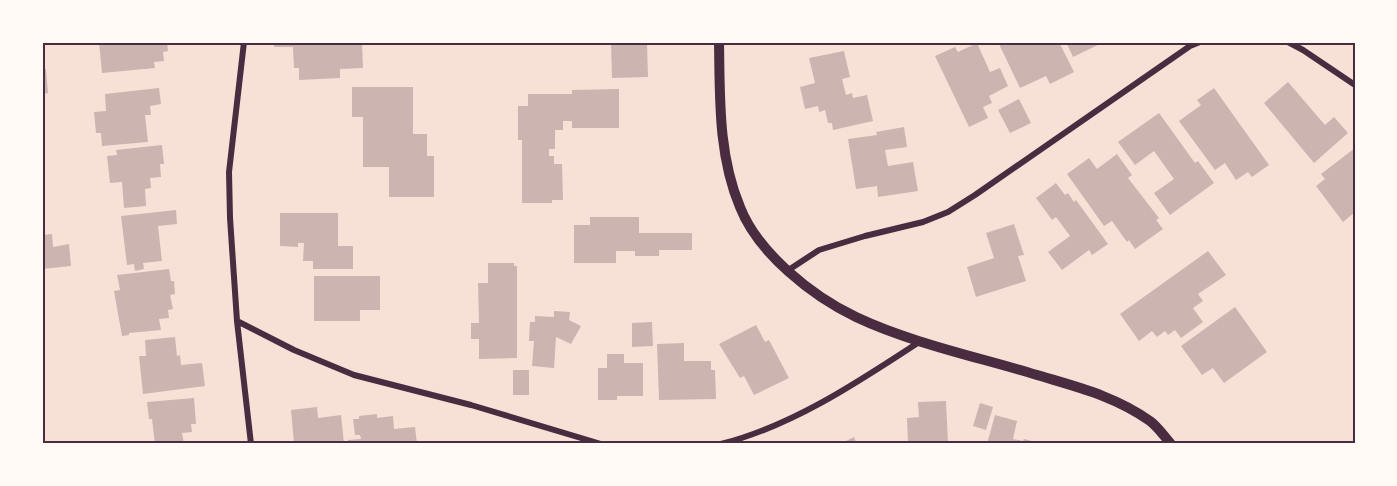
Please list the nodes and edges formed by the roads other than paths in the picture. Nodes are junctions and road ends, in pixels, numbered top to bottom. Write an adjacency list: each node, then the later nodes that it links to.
1 (244, 42): 7 (street)
2 (719, 42): 6 (street)
3 (1200, 42): 6 (street)
4 (1288, 42): 5 (street)
5 (1355, 85)
6 (786, 271): 8 (street)
7 (237, 321): 9 (street); 10 (street)
8 (921, 341): 11 (street); 12 (street)
9 (251, 444)
10 (601, 444)
11 (720, 444)
12 (1171, 444)

